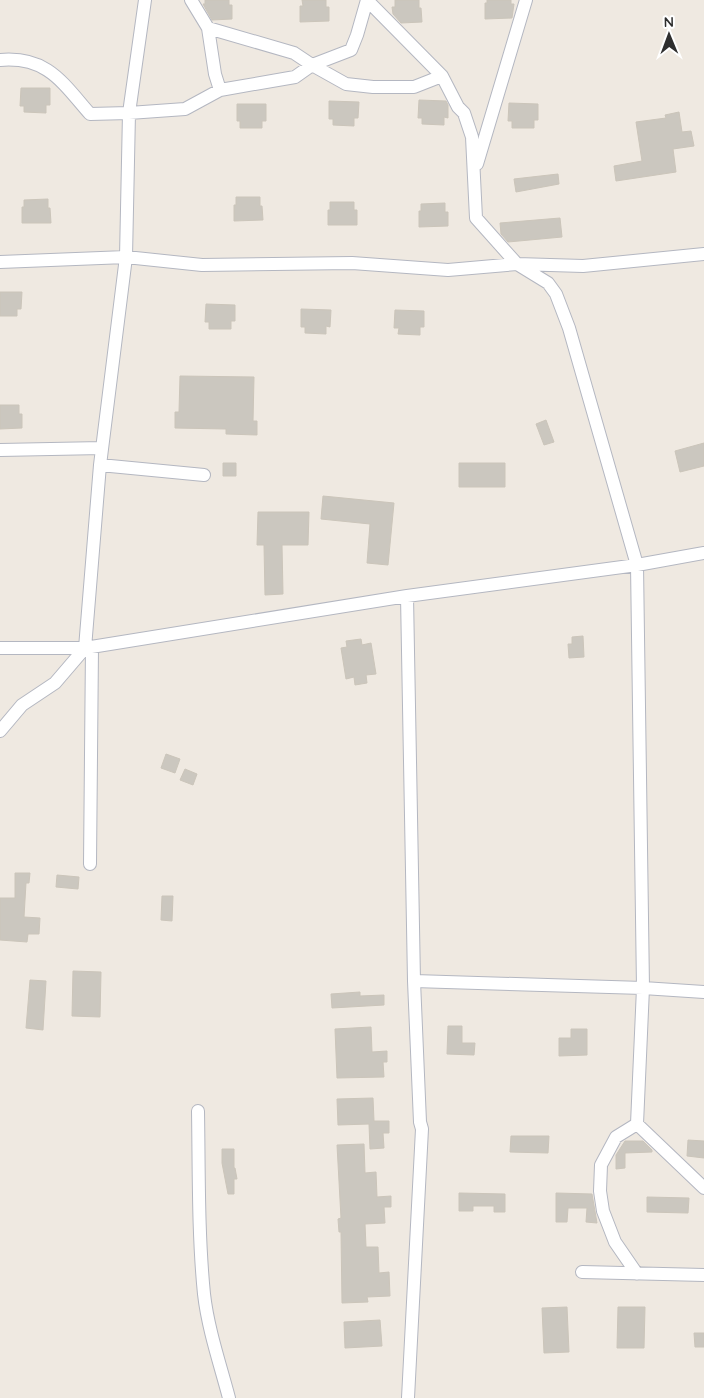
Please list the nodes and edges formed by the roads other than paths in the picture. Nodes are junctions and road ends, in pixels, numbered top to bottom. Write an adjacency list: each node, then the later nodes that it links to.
1 (145, 0): 10 (street)
2 (191, 0): 5 (street)
3 (367, 0): 7 (street); 8 (street)
4 (526, 0): 11 (street)
5 (208, 28): 7 (street); 9 (street)
6 (0, 60): 10 (street)
7 (312, 65): 8 (street); 9 (street)
8 (442, 76): 11 (street)
9 (220, 90): 10 (street)
10 (129, 113): 13 (street)
11 (473, 176): 15 (street)
12 (704, 254): 15 (street)
13 (126, 257): 14 (street); 15 (street); 16 (street)
14 (0, 262)
15 (517, 264): 21 (street)
16 (102, 448): 17 (street); 18 (street)
17 (0, 450)
18 (100, 465): 19 (street); 23 (street)
19 (204, 476)
20 (704, 553): 21 (street)
21 (637, 566): 22 (street); 28 (street)
22 (407, 596): 23 (street); 27 (street)
23 (89, 647): 24 (street); 25 (street); 26 (street)
24 (0, 648)
25 (0, 731)
26 (90, 864)
27 (414, 981): 28 (street); 37 (street)
28 (643, 988): 29 (street); 31 (street)
29 (704, 992)
30 (198, 1111): 36 (street)
31 (637, 1124): 32 (street); 34 (street)
32 (704, 1188)
33 (582, 1272): 34 (street)
34 (637, 1274): 35 (street)
35 (704, 1275)
36 (229, 1398)
37 (408, 1398)

